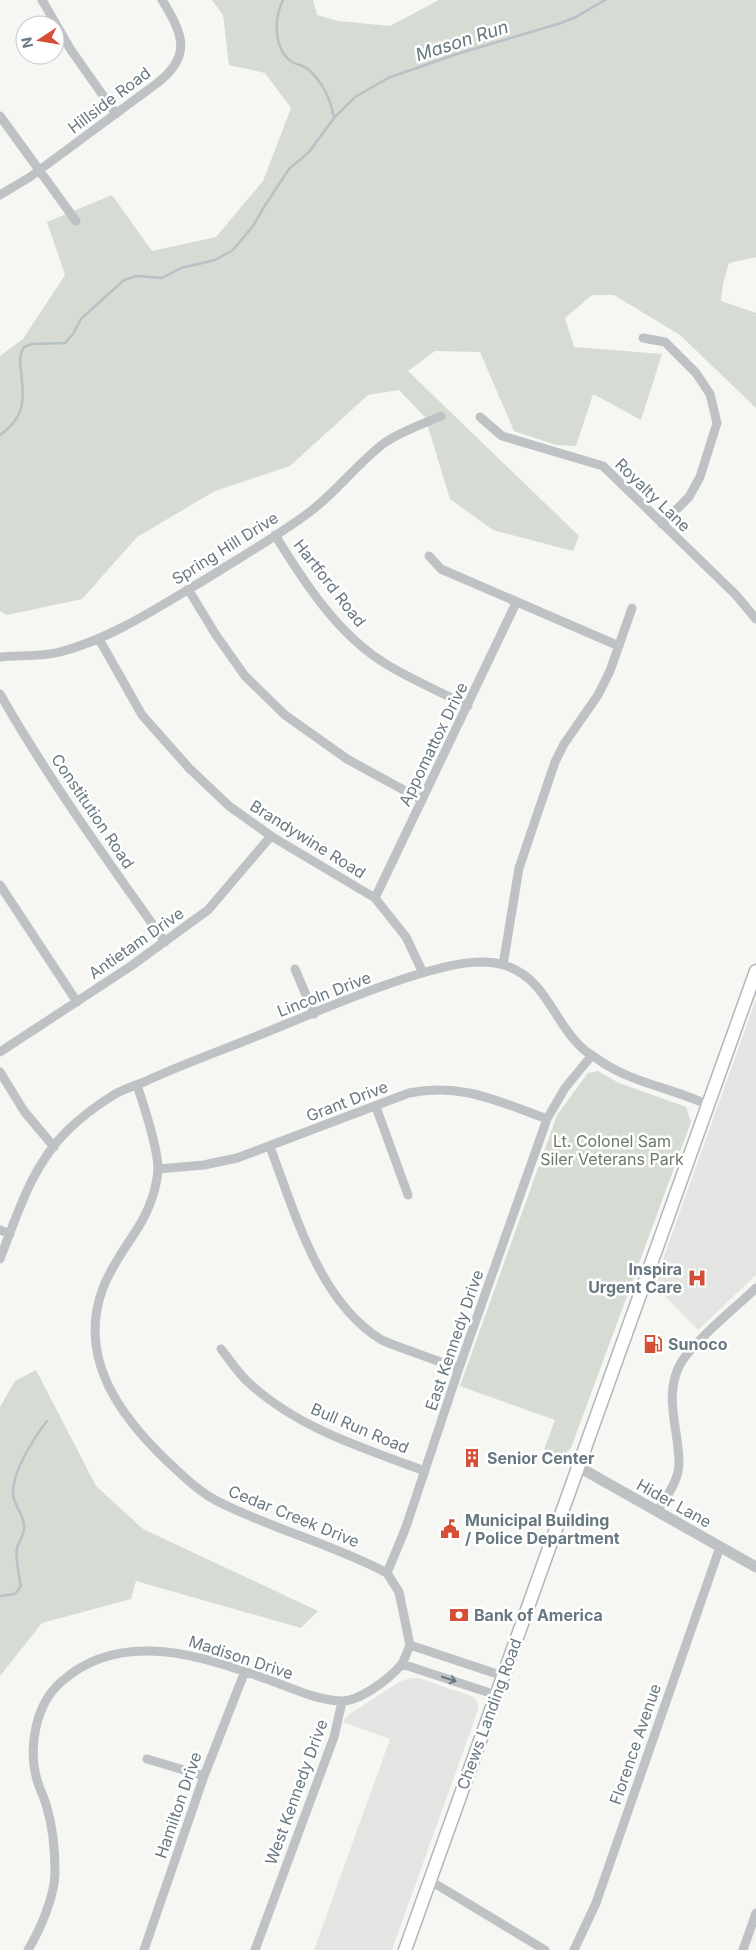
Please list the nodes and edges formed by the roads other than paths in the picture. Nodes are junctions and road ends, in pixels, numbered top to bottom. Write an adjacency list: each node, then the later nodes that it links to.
1 (42, 0): 3 (street)
2 (162, 0): 3 (street, Hillside Road)
3 (116, 114): 5 (street, Hillside Road)
4 (0, 116): 5 (street)
5 (39, 171): 6 (street, Hillside Road); 7 (street)
6 (0, 195)
7 (76, 221)
8 (643, 338): 11 (street)
9 (441, 416): 12 (street, Spring Hill Drive)
10 (480, 417): 11 (street, Royalty Lane)
11 (662, 524): 17 (street, Royalty Lane)
12 (275, 535): 14 (street, Spring Hill Drive); 22 (street, Hartford Road)
13 (429, 556): 15 (street)
14 (188, 589): 18 (street, Spring Hill Drive); 23 (street)
15 (516, 603): 19 (street); 22 (street, Appomattox Drive)
16 (632, 608): 19 (street)
17 (756, 619)
18 (99, 639): 20 (street, Spring Hill Drive); 24 (street, Brandywine Road)
19 (619, 646): 28 (street)
20 (0, 657)
21 (0, 694): 27 (street, Constitution Road)
22 (468, 706): 23 (street, Appomattox Drive)
23 (422, 800): 26 (street, Appomattox Drive)
24 (271, 836): 26 (street, Brandywine Road); 27 (street, Antietam Drive)
25 (0, 886): 32 (street)
26 (375, 898): 31 (street, Brandywine Road)
27 (165, 942): 32 (street, Antietam Drive)
28 (503, 965): 31 (street, Lincoln Drive); 35 (street, Lincoln Drive)
29 (295, 969): 33 (street)
30 (756, 971): 38 (main road, Chews Landing Road)
31 (423, 973): 33 (street, Lincoln Drive)
32 (76, 1002): 34 (street, Antietam Drive)
33 (314, 1014): 37 (street, Lincoln Drive)
34 (0, 1052)
35 (592, 1054): 38 (street, Lincoln Drive); 40 (street, East Kennedy Drive)
36 (0, 1072): 41 (street)
37 (137, 1085): 41 (street, Lincoln Drive); 43 (street, Cedar Creek Drive)
38 (708, 1105): 51 (main road, Chews Landing Road)
39 (376, 1107): 40 (street, Grant Drive); 42 (street, Grant Drive); 44 (street)
40 (547, 1119): 50 (street, East Kennedy Drive)
41 (54, 1147): 46 (street, Lincoln Drive)
42 (270, 1147): 43 (street, Grant Drive); 50 (street)
43 (158, 1169): 56 (street, Cedar Creek Drive)
44 (408, 1196)
45 (0, 1230): 46 (street)
46 (10, 1234): 47 (street, Lincoln Drive)
47 (0, 1259)
48 (756, 1288): 53 (street)
49 (221, 1349): 52 (street, Bull Run Road)
50 (460, 1368): 52 (street, East Kennedy Drive)
51 (577, 1466): 53 (street, Hider Lane); 60 (main road, Chews Landing Road)
52 (425, 1471): 56 (street, East Kennedy Drive)
53 (657, 1512): 54 (street, Hider Lane)
54 (720, 1547): 55 (street, Hider Lane); 72 (street, Florence Avenue)
55 (755, 1565)
56 (387, 1573): 57 (street)
57 (410, 1645): 58 (street, West Kennedy Drive); 60 (street)
58 (402, 1664): 61 (street, one-way to 61); 62 (street, West Kennedy Drive)
59 (244, 1671): 62 (street, Madison Drive); 64 (street, Hamilton Drive); 67 (street, Madison Drive)
60 (503, 1676): 61 (main road, Chews Landing Road)
61 (496, 1695): 65 (main road, Chews Landing Road)
62 (342, 1702): 69 (street, West Kennedy Drive)
63 (148, 1759): 64 (street)
64 (204, 1776): 68 (street, Hamilton Drive)
65 (429, 1880): 70 (main road, Chews Landing Road); 71 (street)
66 (756, 1913): 73 (street)
67 (28, 1950)
68 (144, 1950)
69 (255, 1950)
70 (405, 1950)
71 (545, 1950)
72 (574, 1950)
73 (743, 1950)

